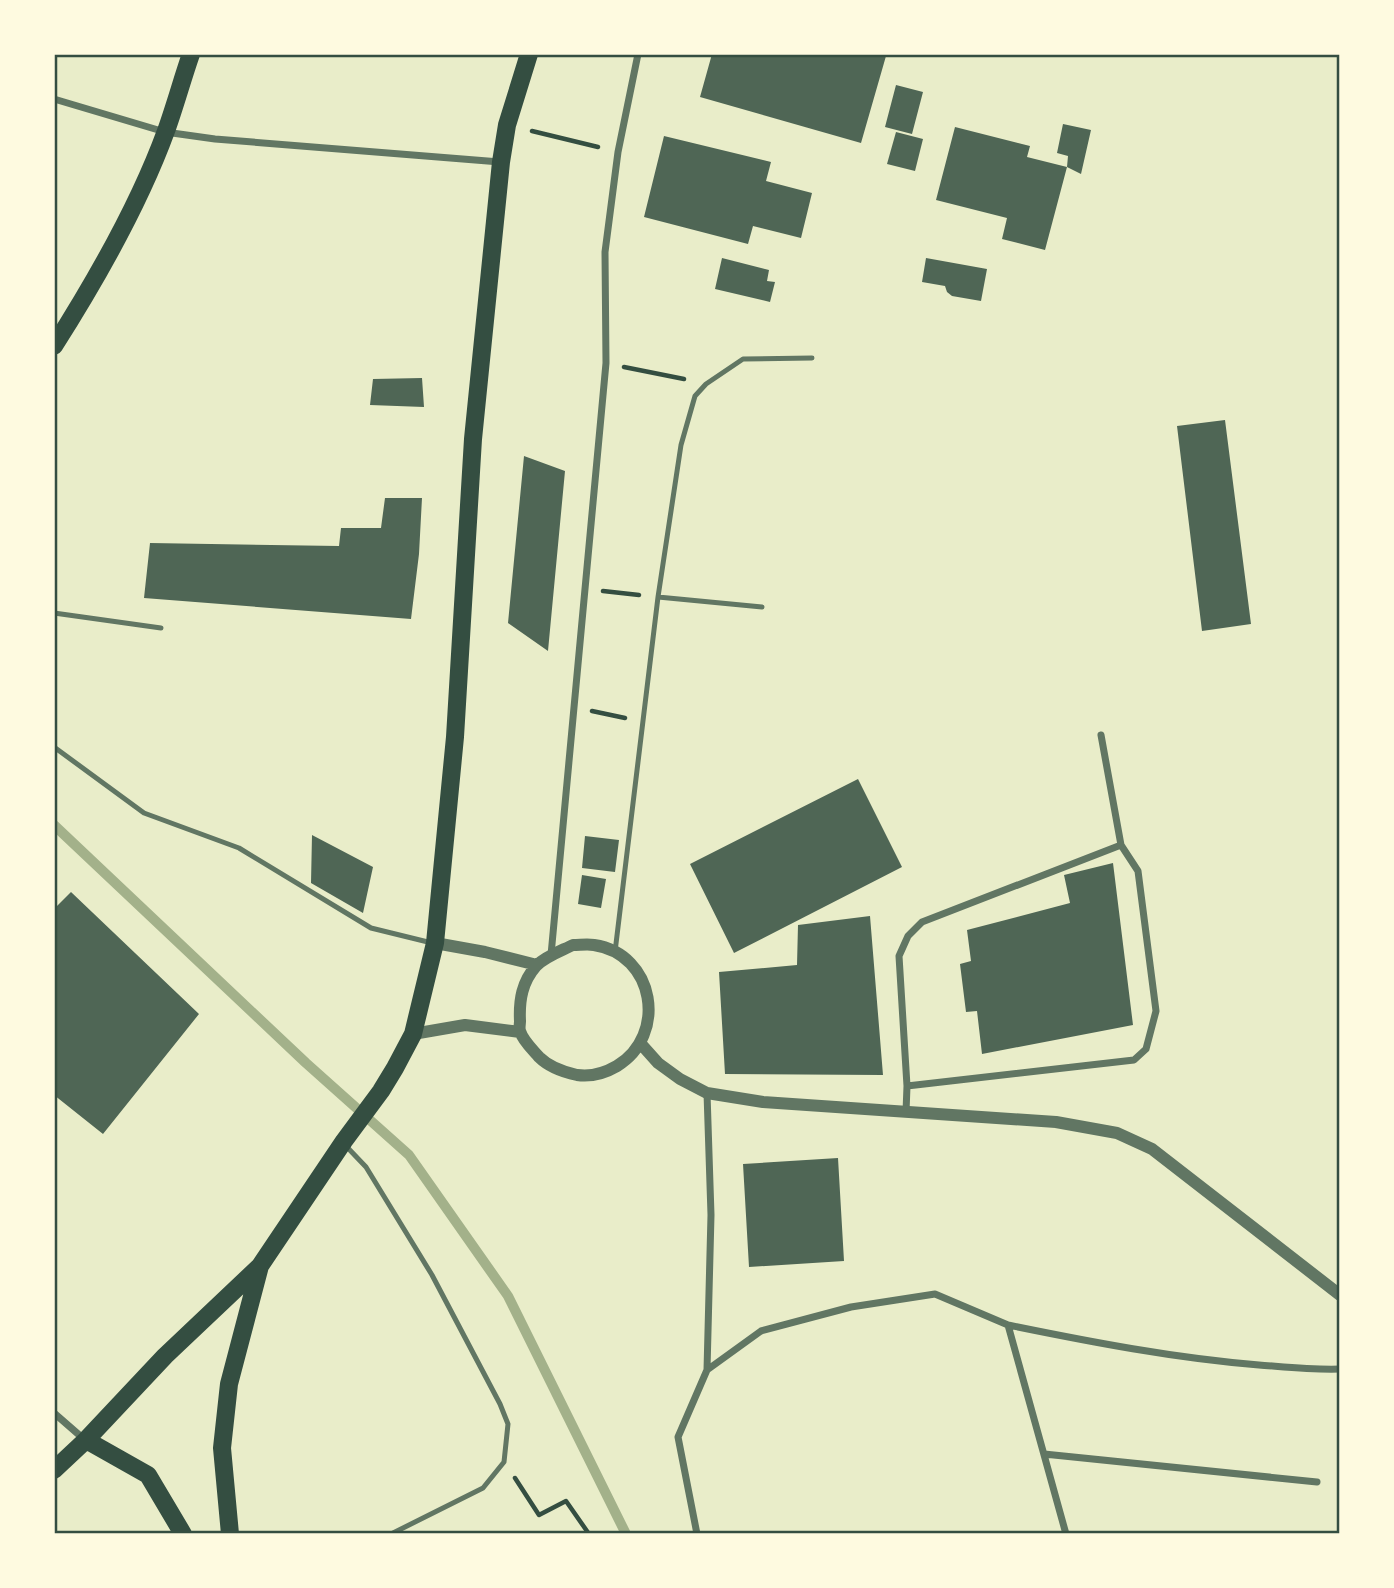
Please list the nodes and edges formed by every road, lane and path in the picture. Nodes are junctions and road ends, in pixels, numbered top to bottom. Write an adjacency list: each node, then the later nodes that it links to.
1 (191, 54): 6 (main road)
2 (529, 54): 5 (main road)
3 (638, 54): 7 (street)
4 (54, 99): 6 (street)
5 (507, 125): 7 (path); 8 (main road)
6 (166, 132): 8 (street); 9 (main road)
7 (618, 152): 11 (street)
8 (501, 162): 23 (main road)
9 (54, 346)
10 (812, 358): 12 (lane)
11 (606, 363): 12 (path); 13 (street)
12 (706, 384): 14 (lane)
13 (584, 588): 14 (path); 18 (street)
14 (658, 597): 15 (lane); 19 (lane)
15 (762, 607)
16 (54, 613): 17 (lane)
17 (161, 628)
18 (574, 708): 19 (path); 25 (street)
19 (644, 721): 24 (lane)
20 (1101, 735): 22 (street)
21 (54, 747): 23 (lane)
22 (1121, 845): 30 (street); 30 (street)
23 (435, 943): 26 (street); 28 (main road)
24 (615, 952): 25 (street); 29 (street)
25 (551, 955): 26 (street)
26 (537, 965): 27 (street)
27 (520, 1032): 28 (street); 29 (street)
28 (413, 1034): 33 (main road)
29 (641, 1044): 31 (street)
30 (907, 1086): 32 (street)
31 (707, 1093): 32 (street); 38 (street)
32 (906, 1112): 35 (street)
33 (344, 1142): 34 (main road); 42 (lane)
34 (260, 1266): 40 (main road); 46 (main road)
35 (1340, 1295)
36 (1008, 1325): 37 (street); 38 (street); 41 (street)
37 (1340, 1369)
38 (707, 1370): 49 (street)
39 (54, 1413): 40 (street)
40 (86, 1440): 43 (main road); 45 (main road)
41 (1044, 1454): 44 (street); 50 (street)
42 (504, 1462): 47 (lane); 48 (path)
43 (54, 1470)
44 (1317, 1482)
45 (183, 1534)
46 (230, 1534)
47 (391, 1534)
48 (589, 1534)
49 (697, 1534)
50 (1066, 1534)

